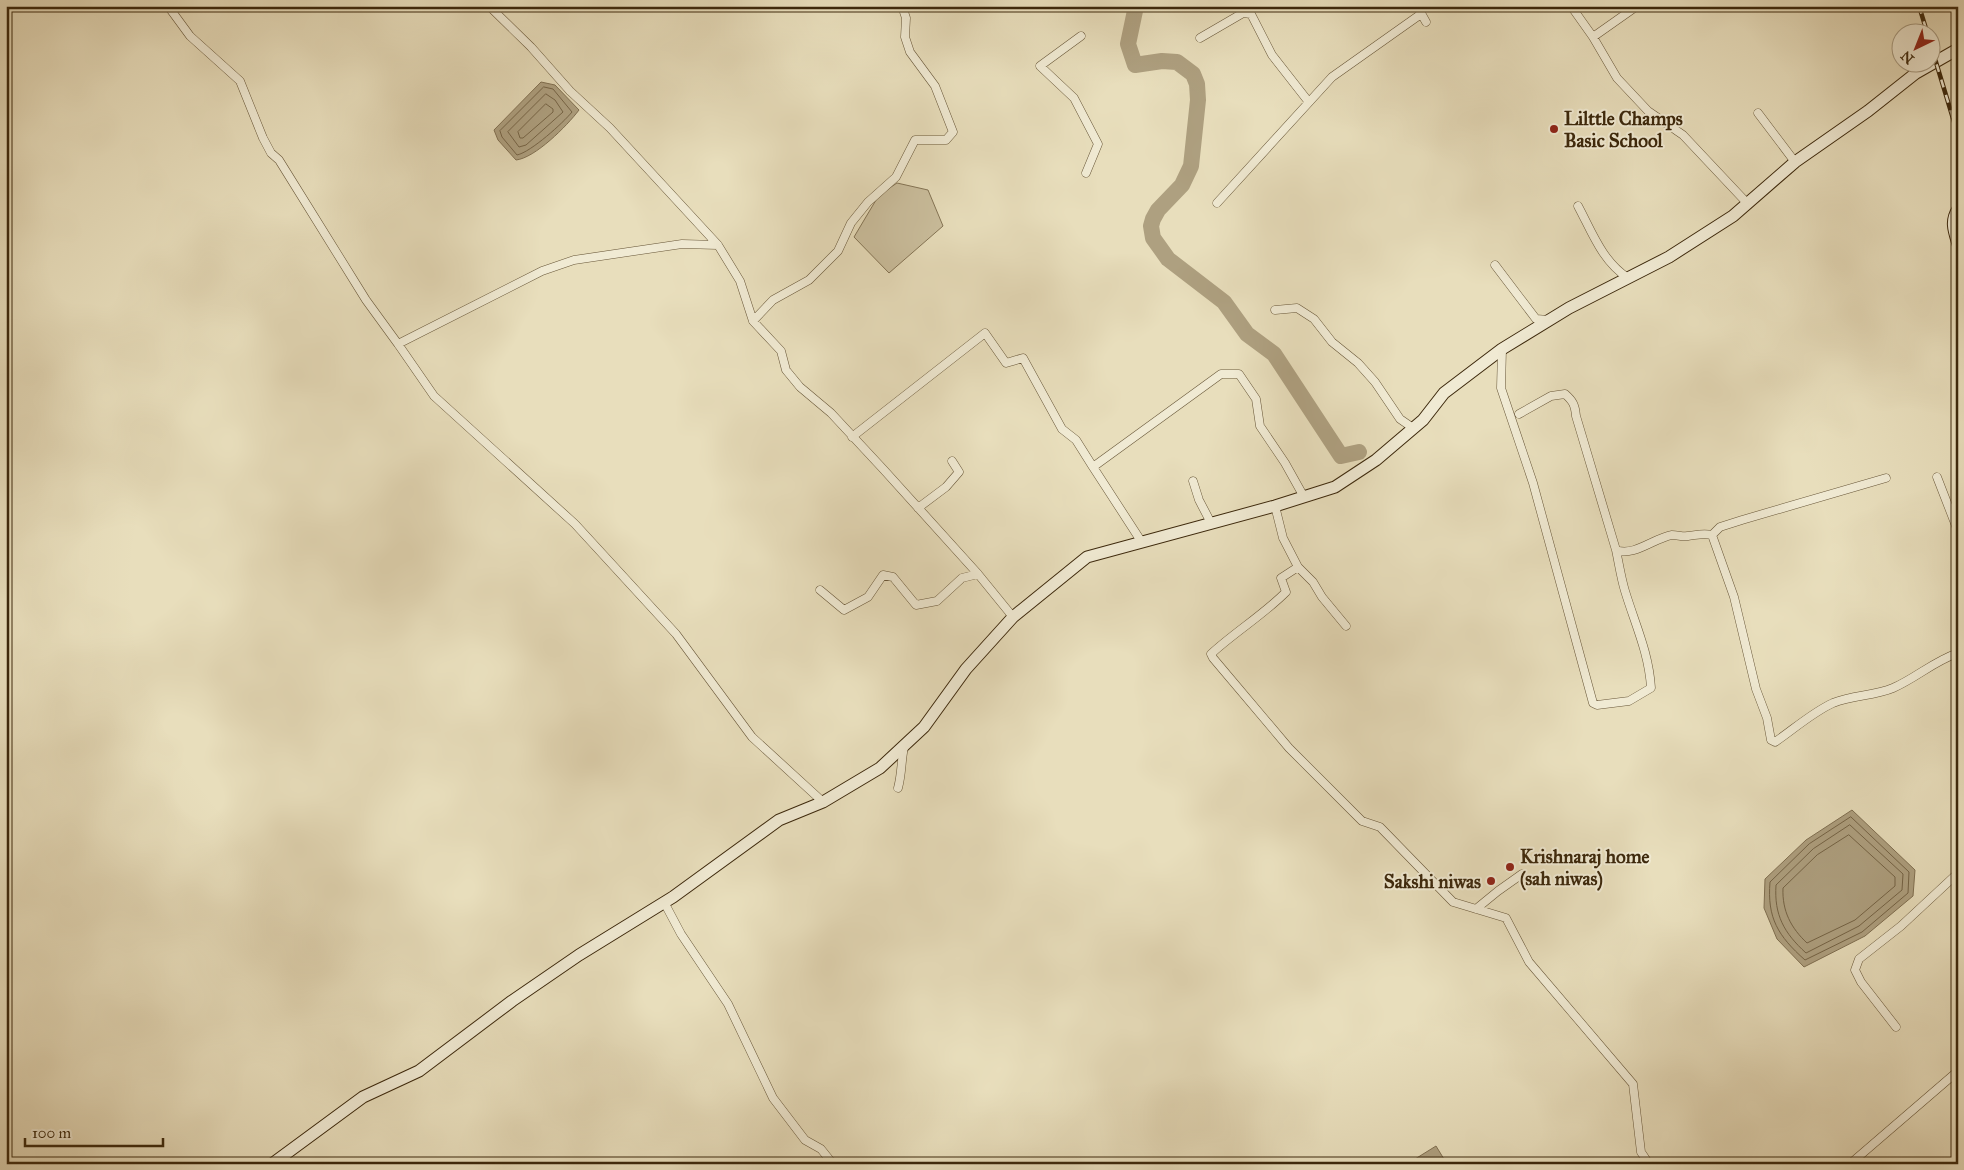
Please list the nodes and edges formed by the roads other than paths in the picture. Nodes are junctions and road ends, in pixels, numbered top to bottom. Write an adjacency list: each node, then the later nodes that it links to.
1 (168, 6): 28 (street)
2 (489, 6): 22 (street)
3 (902, 6): 27 (street)
4 (1416, 6): 7 (street)
5 (1571, 6): 10 (street)
6 (1638, 6): 10 (street)
7 (1421, 14): 8 (street); 13 (street)
8 (1426, 22)
9 (1081, 36): 16 (street)
10 (1594, 37): 18 (street)
11 (1200, 38): 13 (street)
12 (1958, 49): 15 (main road)
13 (1308, 101): 17 (street)
14 (1758, 113): 15 (street)
15 (1795, 162): 18 (main road)
16 (1086, 173)
17 (1217, 203)
18 (1747, 203): 24 (main road)
19 (1578, 206): 24 (street)
20 (1958, 209): 21 (main road)
21 (1958, 244)
22 (718, 245): 27 (street); 28 (street)
23 (1495, 265): 26 (street)
24 (1628, 278): 26 (main road)
25 (1275, 310): 31 (street)
26 (1548, 320): 29 (main road)
27 (753, 321): 32 (street)
28 (398, 344): 54 (street)
29 (1502, 349): 31 (main road); 45 (street)
30 (1519, 414): 45 (street)
31 (1413, 428): 38 (main road)
32 (852, 437): 34 (street); 40 (street)
33 (952, 461): 40 (street)
34 (1093, 468): 38 (street); 44 (street)
35 (1937, 477): 42 (street)
36 (1886, 478): 43 (street)
37 (1193, 481): 41 (street)
38 (1304, 497): 39 (main road)
39 (1275, 506): 41 (main road); 46 (street)
40 (918, 508): 47 (street)
41 (1211, 523): 44 (main road)
42 (1958, 531)
43 (1712, 535): 45 (street); 51 (street)
44 (1141, 541): 49 (main road)
45 (1616, 550)
46 (1298, 566): 50 (street); 58 (street)
47 (978, 574): 48 (street); 49 (street)
48 (820, 590)
49 (1013, 617): 52 (main road)
50 (1346, 626)
51 (1958, 653)
52 (904, 745): 53 (street); 54 (main road)
53 (898, 788)
54 (823, 802): 57 (main road)
55 (1958, 873): 59 (street)
56 (1522, 874): 58 (street)
57 (664, 902): 61 (main road); 62 (street)
58 (1476, 909): 63 (street)
59 (1896, 1027)
60 (1958, 1071): 64 (street)
61 (272, 1164)
62 (833, 1164)
63 (1649, 1164)
64 (1850, 1164)

